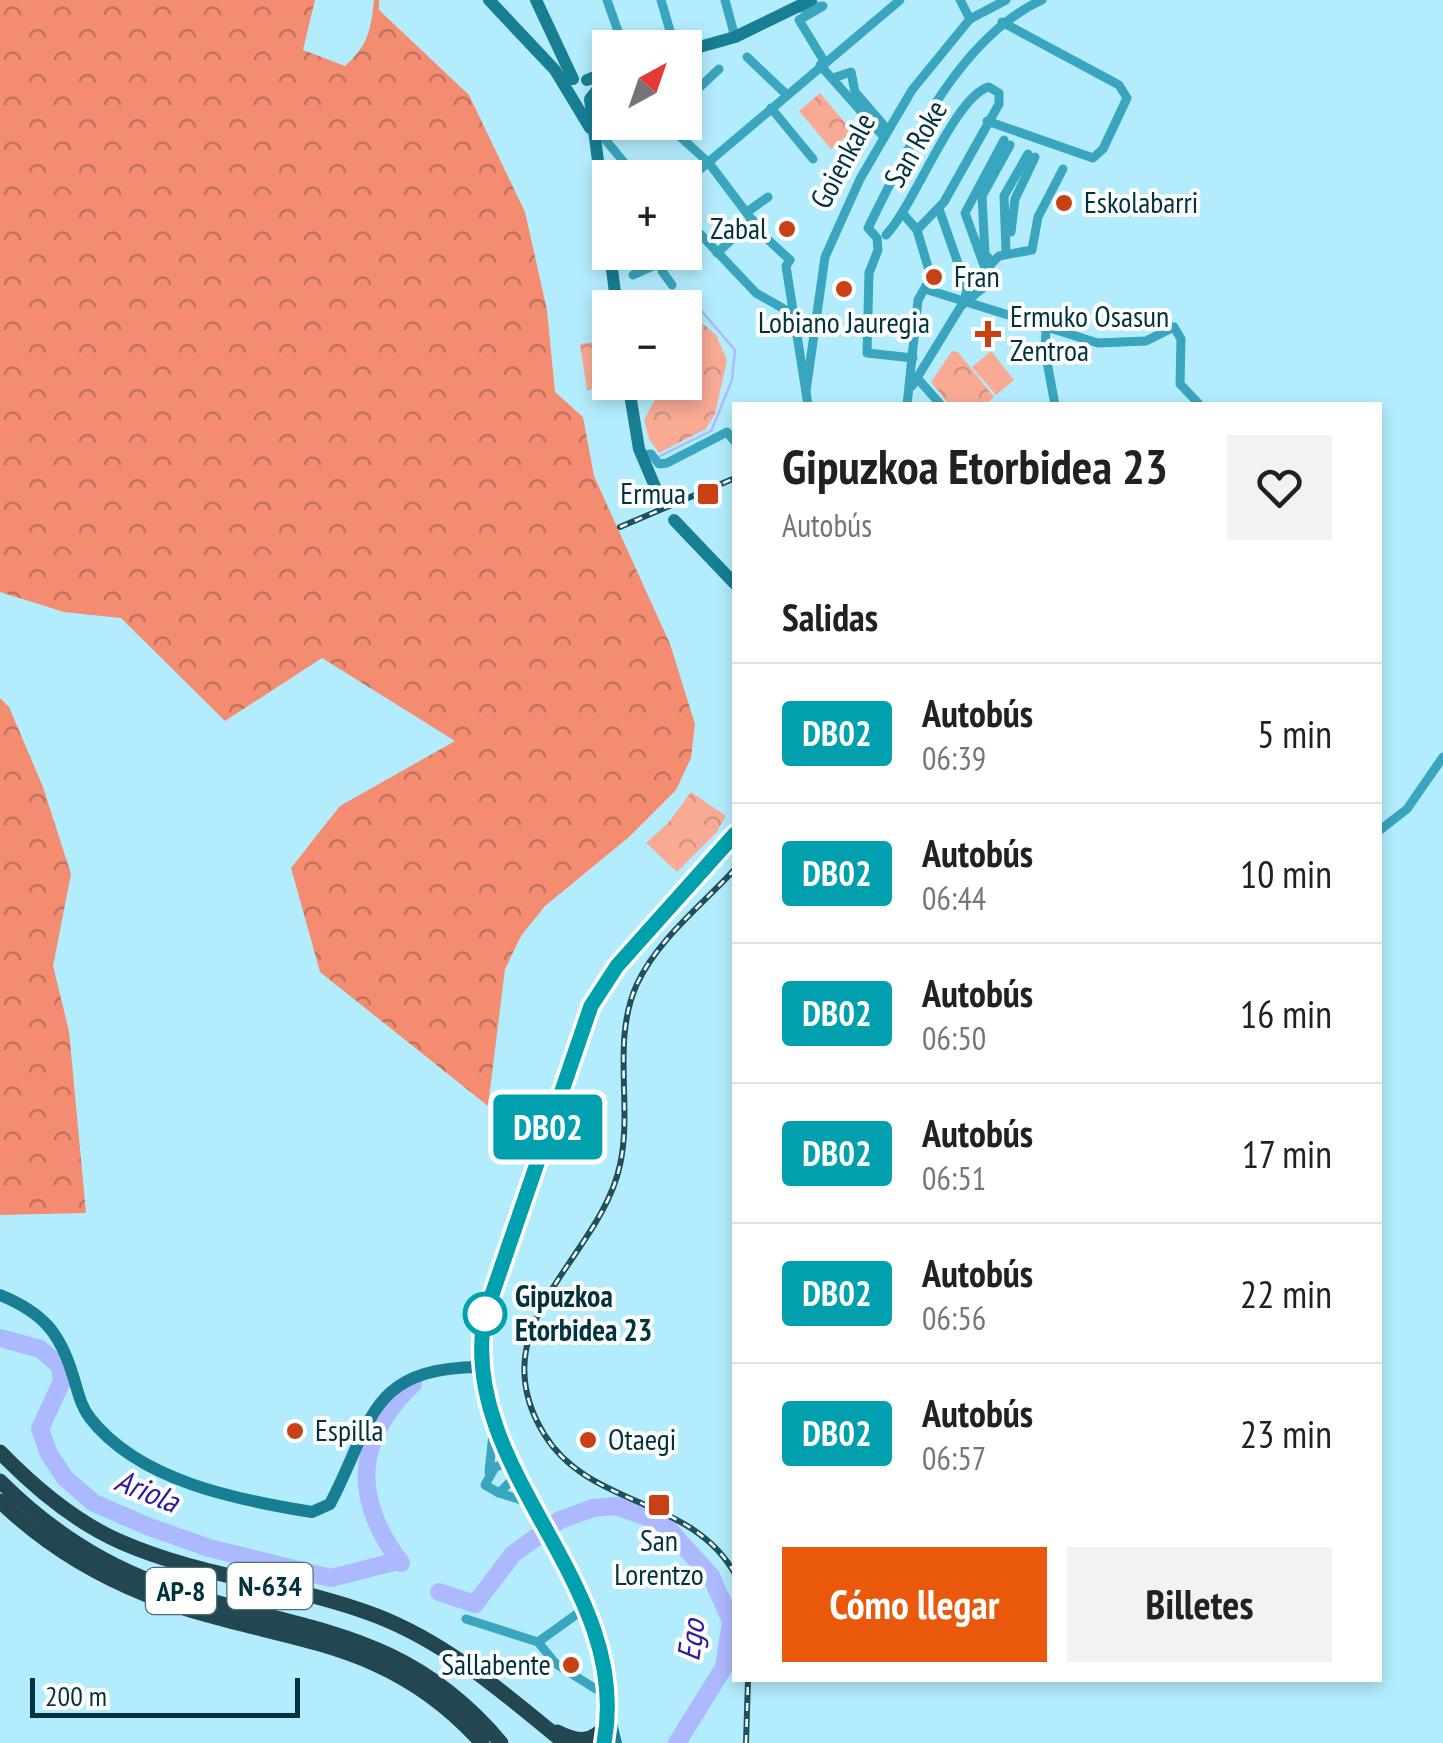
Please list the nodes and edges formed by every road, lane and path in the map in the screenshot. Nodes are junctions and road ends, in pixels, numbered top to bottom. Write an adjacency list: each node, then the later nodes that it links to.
1 (489, 0): 23 (street)
2 (536, 0): 23 (street)
3 (607, 0): 14 (street)
4 (662, 0): 15 (street)
5 (724, 0): 16 (street)
6 (811, 0): 11 (street)
7 (900, 0): 19 (street)
8 (960, 0): 12 (street)
9 (1006, 0): 12 (street, Goienkale)
10 (1042, 0): 13 (street)
11 (790, 11): 16 (street); 19 (street)
12 (970, 18): 30 (street, Goienkale)
13 (1002, 22): 27 (street); 51 (street)
14 (618, 30)
15 (670, 30)
16 (735, 38): 17 (street)
17 (702, 47)
18 (747, 57): 25 (street)
19 (822, 63): 21 (street); 25 (street)
20 (718, 69): 24 (street)
21 (833, 78): 30 (street); 30 (street)
22 (592, 80): 23 (street)
23 (580, 85): 28 (street); 29 (street)
24 (702, 85)
25 (787, 95): 26 (street)
26 (771, 108): 33 (street); 35 (street)
27 (987, 121): 43 (street); 47 (street, San Roke)
28 (592, 125)
29 (592, 129)
30 (886, 133): 66 (street, Goienkale)
31 (601, 140): 34 (street)
32 (683, 140): 35 (street)
33 (813, 158)
34 (620, 160)
35 (708, 163): 36 (street); 46 (street)
36 (702, 168)
37 (1063, 169): 53 (street)
38 (996, 172): 39 (street); 40 (street); 44 (street)
39 (1012, 181): 41 (street); 48 (street)
40 (982, 196): 41 (street); 54 (street)
41 (1004, 196): 48 (street); 53 (street)
42 (768, 197): 46 (street)
43 (947, 197): 44 (street); 45 (street)
44 (966, 210): 45 (street); 58 (street)
45 (940, 214): 49 (street); 61 (street)
46 (750, 216): 52 (street); 62 (street)
47 (905, 216): 49 (street, San Roke); 51 (street)
48 (1011, 217): 53 (street)
49 (918, 230): 60 (street, San Roke)
50 (702, 237): 52 (street)
51 (881, 237): 64 (street)
52 (717, 253): 62 (street)
53 (1009, 253): 54 (street)
54 (992, 262): 58 (street)
55 (642, 270): 57 (street)
56 (666, 270): 59 (street)
57 (634, 275)
58 (990, 282): 61 (street)
59 (672, 285)
60 (928, 290): 61 (street); 64 (street)
61 (965, 301): 63 (street); 65 (street)
62 (791, 313): 66 (street)
63 (1046, 330): 71 (street); 72 (street)
64 (913, 358): 65 (street)
65 (916, 374): 69 (street); 70 (street)
66 (806, 390): 68 (street)
67 (631, 400): 74 (street)
68 (808, 402)
69 (908, 402)
70 (939, 402)
71 (1054, 402)
72 (1197, 402)
73 (732, 438): 74 (street)
74 (641, 456): 75 (street)
75 (662, 503)
76 (674, 520): 77 (street)
77 (732, 581)
78 (1443, 758): 79 (street)
79 (1382, 829)
80 (732, 837): 82 (street)
81 (0, 1295): 82 (street)
82 (478, 1367): 83 (street)
83 (494, 1422): 85 (street); 86 (street)
84 (0, 1452): 97 (highway, N-634)
85 (516, 1467): 86 (street); 88 (street); 90 (street)
86 (489, 1472): 88 (street)
87 (0, 1481): 93 (highway, AP-8)
88 (499, 1493): 90 (street)
89 (0, 1501): 93 (highway, AP-8)
90 (534, 1504): 91 (street)
91 (588, 1606): 94 (street); 96 (street)
92 (466, 1619): 94 (street)
93 (328, 1636): 95 (highway, AP-8)
94 (538, 1642): 96 (street)
95 (374, 1654): 100 (highway, AP-8); 101 (highway, AP-8)
96 (607, 1696): 98 (street)
97 (540, 1722): 98 (highway); 99 (highway, N-634)
98 (608, 1722): 102 (street); 103 (street)
99 (562, 1742)
100 (482, 1743)
101 (501, 1743)
102 (604, 1743)
103 (616, 1743)

